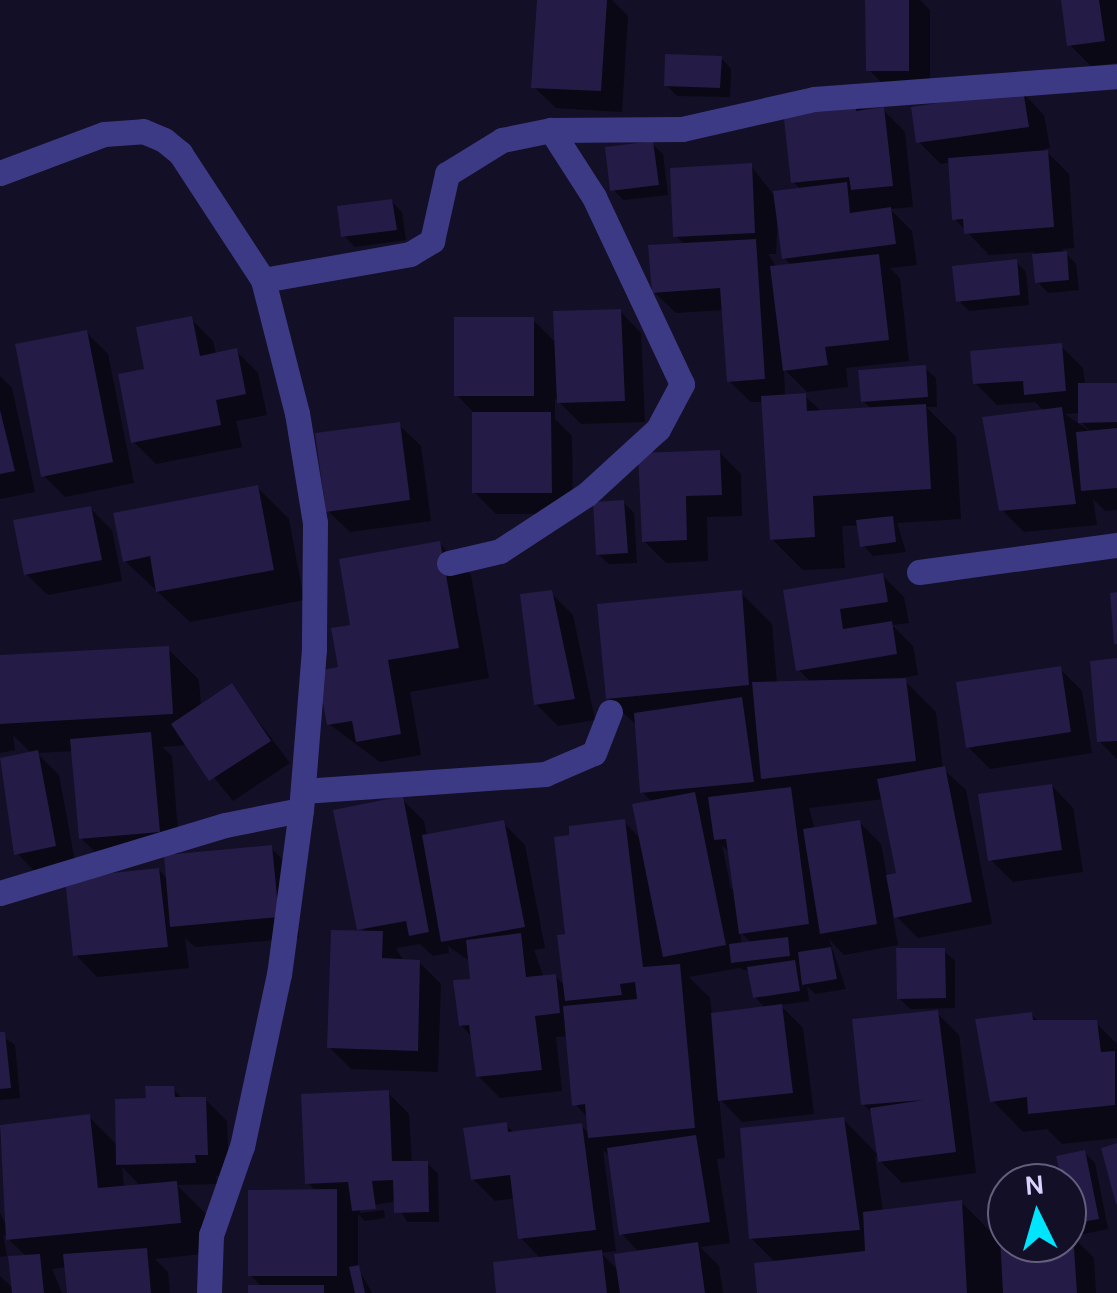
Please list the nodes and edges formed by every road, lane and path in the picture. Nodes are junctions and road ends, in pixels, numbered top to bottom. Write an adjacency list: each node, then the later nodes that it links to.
1 (1117, 76): 2 (street)
2 (551, 130): 4 (street); 6 (street)
3 (0, 172): 4 (street)
4 (263, 280): 9 (street)
5 (1117, 544): 7 (street)
6 (449, 563)
7 (919, 572)
8 (610, 712): 9 (street)
9 (302, 801): 10 (street); 11 (street)
10 (0, 893)
11 (209, 1293)

